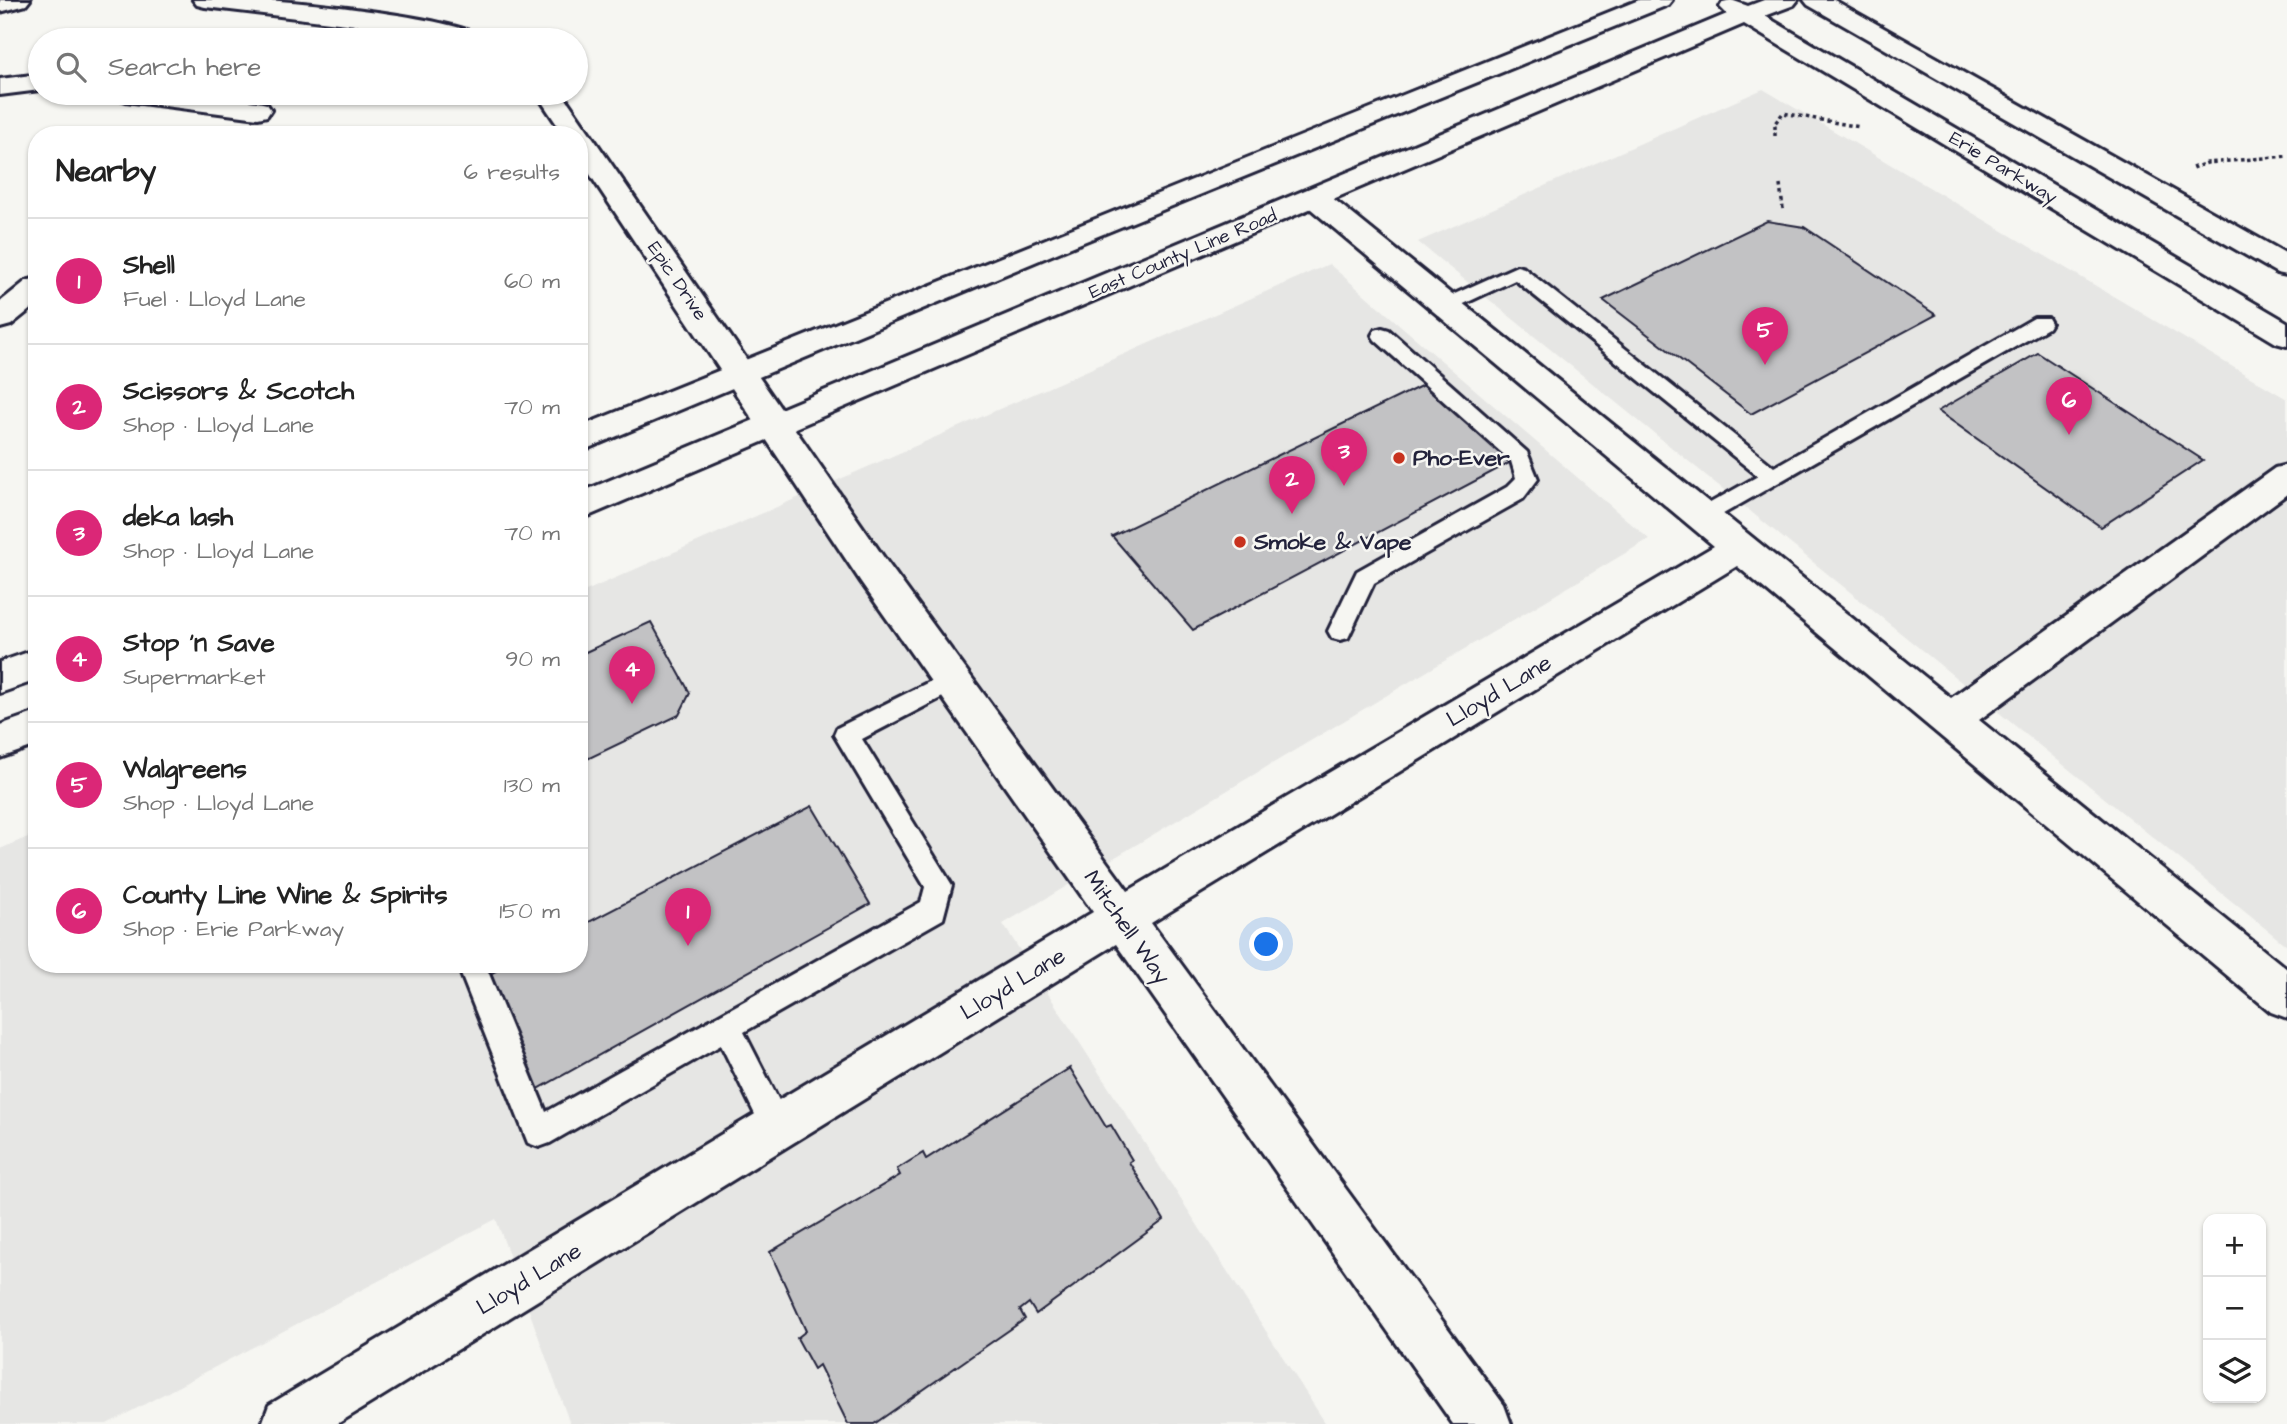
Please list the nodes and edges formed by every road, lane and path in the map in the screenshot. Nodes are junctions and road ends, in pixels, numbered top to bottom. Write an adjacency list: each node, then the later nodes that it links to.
1 (18, 0): 8 (street)
2 (205, 0): 10 (street)
3 (383, 0): 10 (street)
4 (1660, 0): 34 (street)
5 (1720, 0): 9 (street, Erie Parkway)
6 (1786, 0): 9 (street, East County Line Road)
7 (1816, 0): 23 (street)
8 (0, 5)
9 (1746, 15): 25 (street, East County Line Road); 33 (street, Erie Parkway)
10 (362, 18): 11 (street); 12 (street)
11 (351, 28)
12 (431, 28)
13 (28, 84): 14 (street)
14 (0, 87)
15 (263, 105): 17 (street)
16 (557, 105): 18 (street, Epic Drive)
17 (238, 126)
18 (571, 126)
19 (1866, 126): 20 (path)
20 (1775, 136)
21 (588, 151): 34 (street, Epic Drive)
22 (2287, 156): 23 (path)
23 (2141, 184): 27 (street)
24 (1780, 185): 26 (path)
25 (1315, 198): 29 (street); 35 (street, East County Line Road)
26 (1783, 209)
27 (2287, 266)
28 (28, 295): 30 (street)
29 (1446, 305): 37 (lane); 40 (street)
30 (0, 317)
31 (2041, 323): 37 (lane)
32 (1382, 335): 42 (lane)
33 (2287, 336)
34 (739, 373): 35 (street, Epic Drive); 36 (street)
35 (774, 426): 39 (street, East County Line Road); 45 (street, Mitchell Way)
36 (588, 436)
37 (1773, 477): 40 (lane)
38 (2286, 478): 46 (street)
39 (588, 503)
40 (1704, 517): 41 (street)
41 (1740, 547): 46 (street); 49 (street, Lloyd Lane)
42 (1340, 631)
43 (28, 667): 44 (street)
44 (0, 678)
45 (951, 681): 49 (street, Mitchell Way); 52 (lane)
46 (1950, 720): 51 (street)
47 (28, 731): 48 (street)
48 (0, 742)
49 (1120, 918): 53 (street, Lloyd Lane); 55 (street, Mitchell Way)
50 (475, 973): 52 (lane)
51 (2287, 997)
52 (726, 1025): 53 (lane)
53 (778, 1128): 54 (street, Lloyd Lane)
54 (288, 1424)
55 (1485, 1424)

